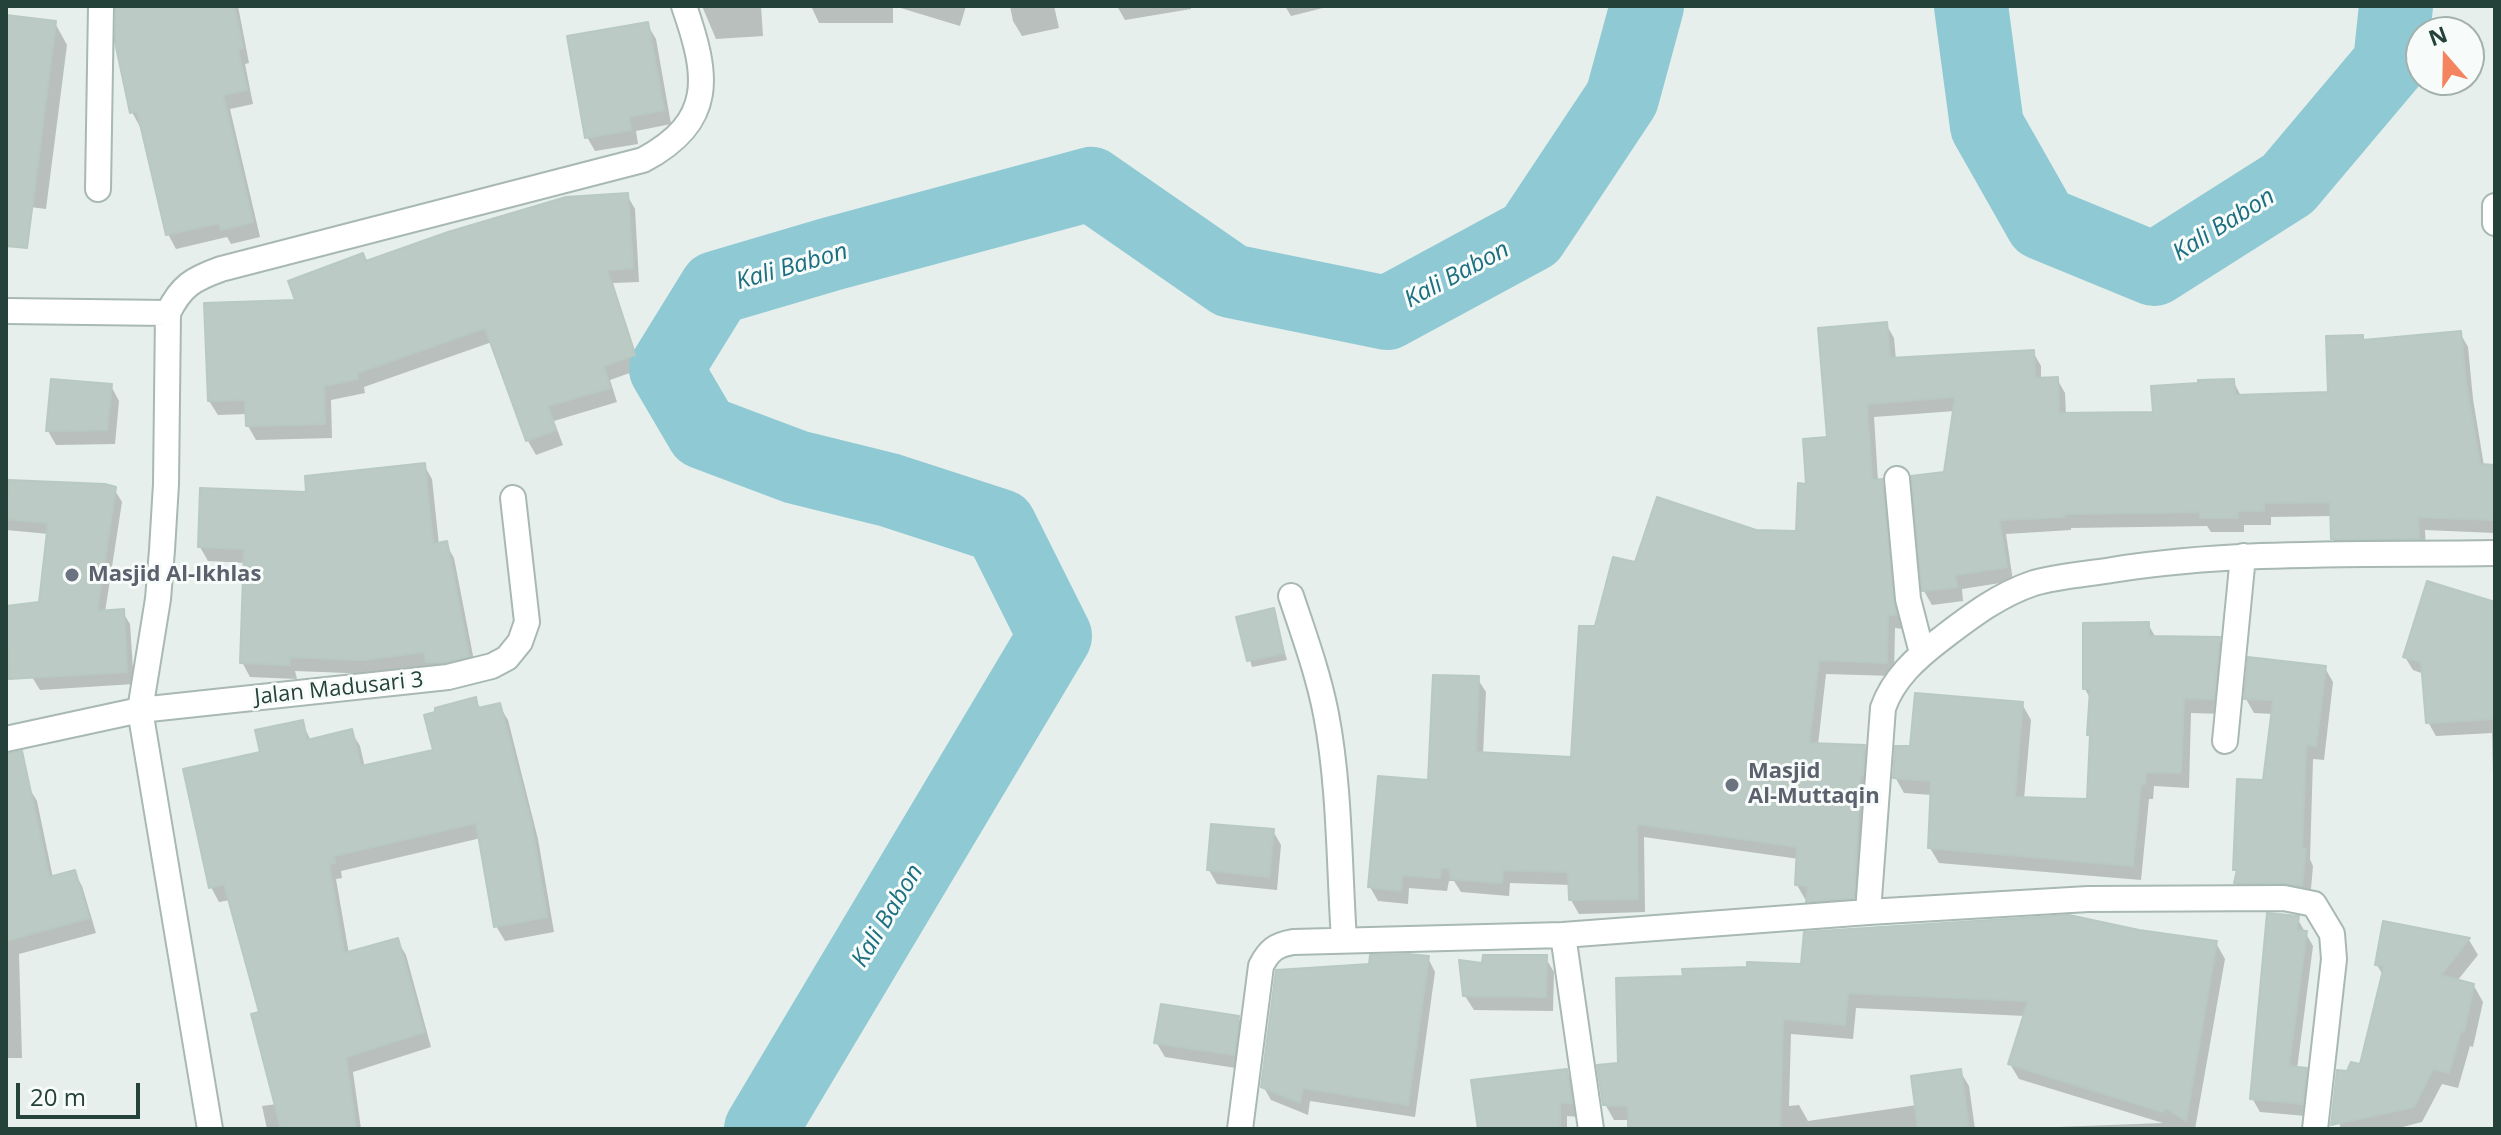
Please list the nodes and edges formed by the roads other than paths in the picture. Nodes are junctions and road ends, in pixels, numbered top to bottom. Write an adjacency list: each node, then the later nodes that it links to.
1 (101, 6): 3 (street)
2 (684, 6): 7 (street)
3 (98, 189)
4 (2495, 206): 5 (street)
5 (2495, 223)
6 (6, 311): 7 (street)
7 (168, 313): 14 (street)
8 (1897, 479): 13 (street)
9 (513, 498): 14 (street, Jalan Madusari 3)
10 (2495, 553): 11 (street)
11 (2243, 556): 13 (street); 16 (street)
12 (1291, 596): 19 (street)
13 (1922, 653): 17 (street)
14 (140, 710): 15 (street, Jalan Madusari 3); 20 (street)
15 (6, 739)
16 (2225, 741)
17 (1868, 912): 18 (street); 23 (street)
18 (1563, 935): 19 (street); 22 (street)
19 (1344, 940): 21 (street)
20 (210, 1129)
21 (1240, 1129)
22 (1591, 1129)
23 (2315, 1129)

